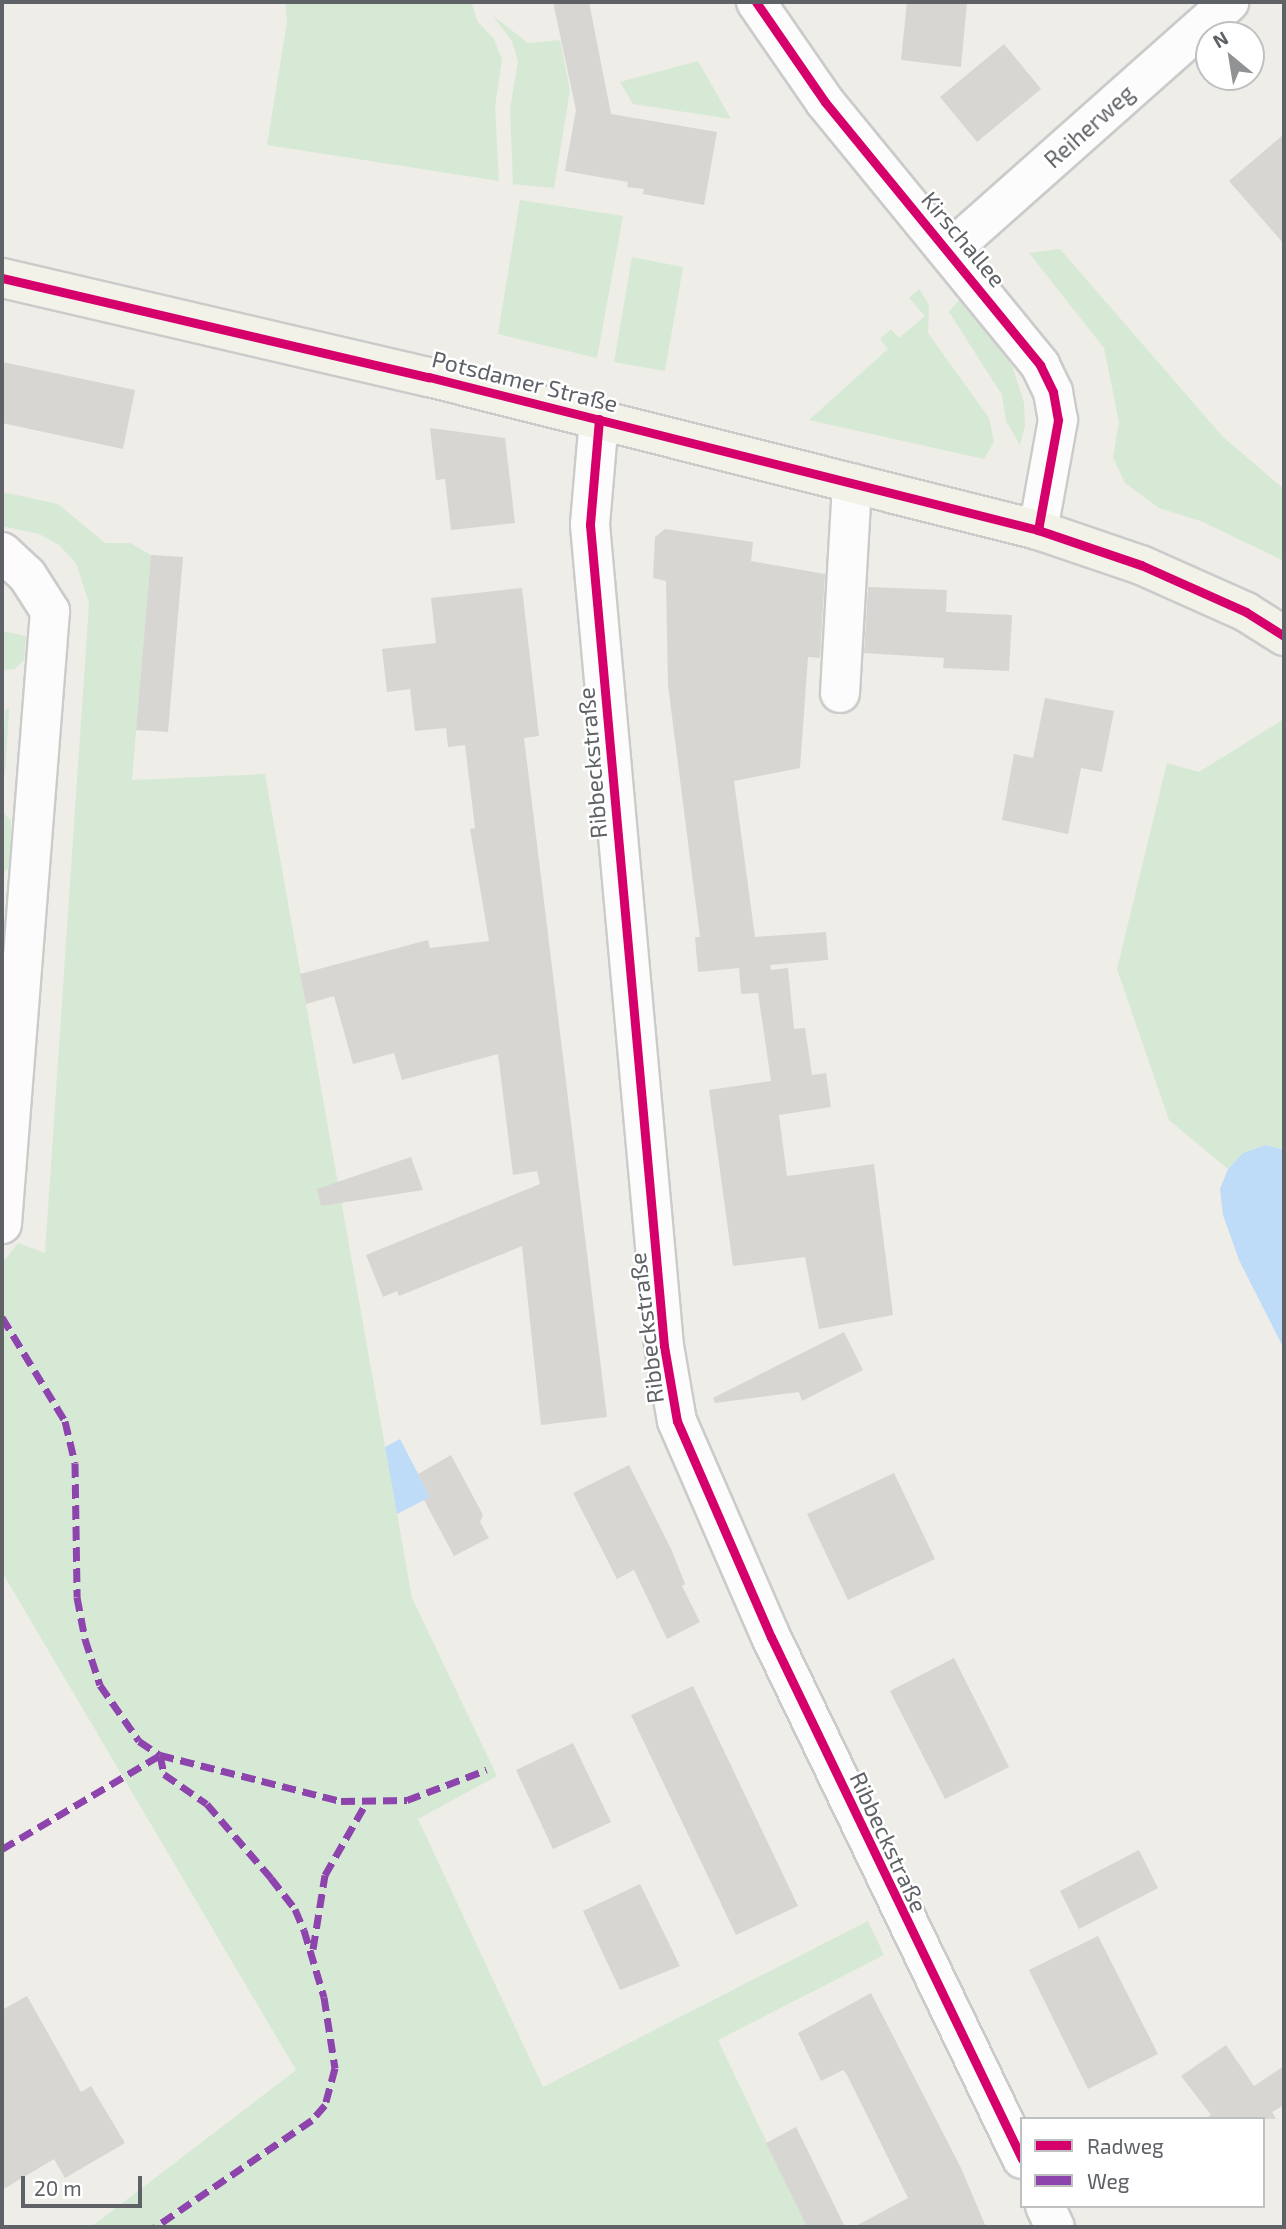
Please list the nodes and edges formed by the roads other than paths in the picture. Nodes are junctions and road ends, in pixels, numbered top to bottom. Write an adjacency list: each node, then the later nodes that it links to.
1 (756, 2): 3 (street, Kirschallee)
2 (1229, 2): 3 (street, Reiherweg)
3 (949, 251): 7 (street, Kirschallee)
4 (2, 278): 5 (main road, Potsdamer Straße)
5 (599, 419): 6 (main road, Potsdamer Straße); 12 (street, Ribbeckstraße)
6 (852, 483): 7 (main road, Potsdamer Straße); 10 (street)
7 (1038, 530): 9 (main road, Potsdamer Straße)
8 (2, 552): 11 (street)
9 (1284, 636)
10 (840, 693)
11 (2, 1223)
12 (1020, 2155)
13 (1046, 2208): 14 (street)
14 (1055, 2227)

